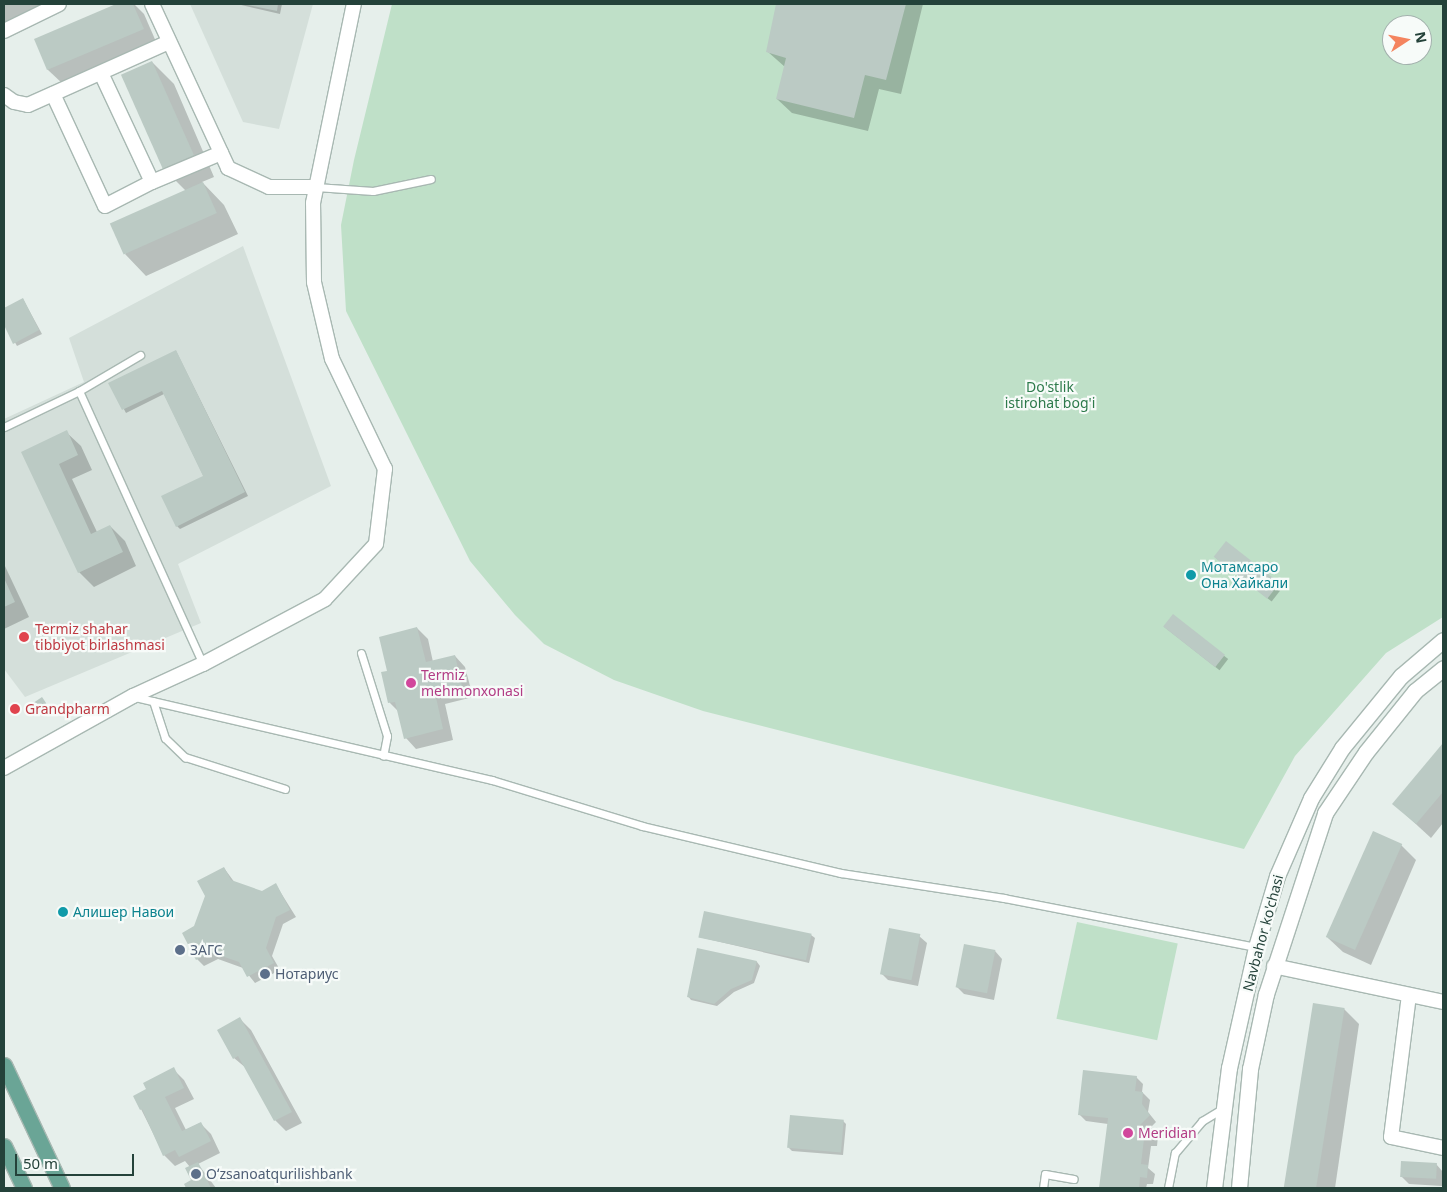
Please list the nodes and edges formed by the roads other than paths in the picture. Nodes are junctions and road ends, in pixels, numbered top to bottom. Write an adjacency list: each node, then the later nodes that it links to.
1 (59, 4): 4 (street)
2 (152, 4): 5 (street)
3 (354, 4): 12 (street)
4 (4, 31)
5 (169, 42): 6 (street); 9 (street)
6 (101, 73): 7 (street); 11 (street)
7 (52, 94): 8 (street); 11 (street)
8 (4, 95)
9 (221, 153): 11 (street); 12 (street)
10 (431, 180): 12 (lane)
11 (152, 182)
12 (316, 187): 18 (street)
13 (140, 355): 14 (lane)
14 (79, 391): 15 (lane); 18 (lane)
15 (4, 427)
16 (1443, 640): 25 (street, Navbahor ko'chasi)
17 (361, 654): 22 (lane)
18 (203, 664): 20 (street)
19 (1443, 668): 26 (street, Navbahor ko'chasi)
20 (133, 696): 21 (lane); 23 (street)
21 (153, 701): 22 (lane); 24 (lane)
22 (383, 756): 25 (lane)
23 (4, 768)
24 (285, 789)
25 (1256, 947): 27 (street, Navbahor ko'chasi)
26 (1274, 966): 28 (street, Navbahor ko'chasi); 29 (street)
27 (1247, 990): 28 (street); 32 (street, Navbahor ko'chasi)
28 (1266, 994): 41 (street, Navbahor ko'chasi)
29 (1409, 994): 30 (street); 34 (street)
30 (1443, 1002)
31 (4, 1066): 37 (main road)
32 (1224, 1107): 39 (lane); 40 (street, Navbahor ko'chasi)
33 (4, 1146): 36 (main road)
34 (1443, 1148)
35 (1074, 1179): 38 (lane)
36 (24, 1188)
37 (62, 1188)
38 (1044, 1188)
39 (1168, 1188)
40 (1214, 1188)
41 (1239, 1188)

